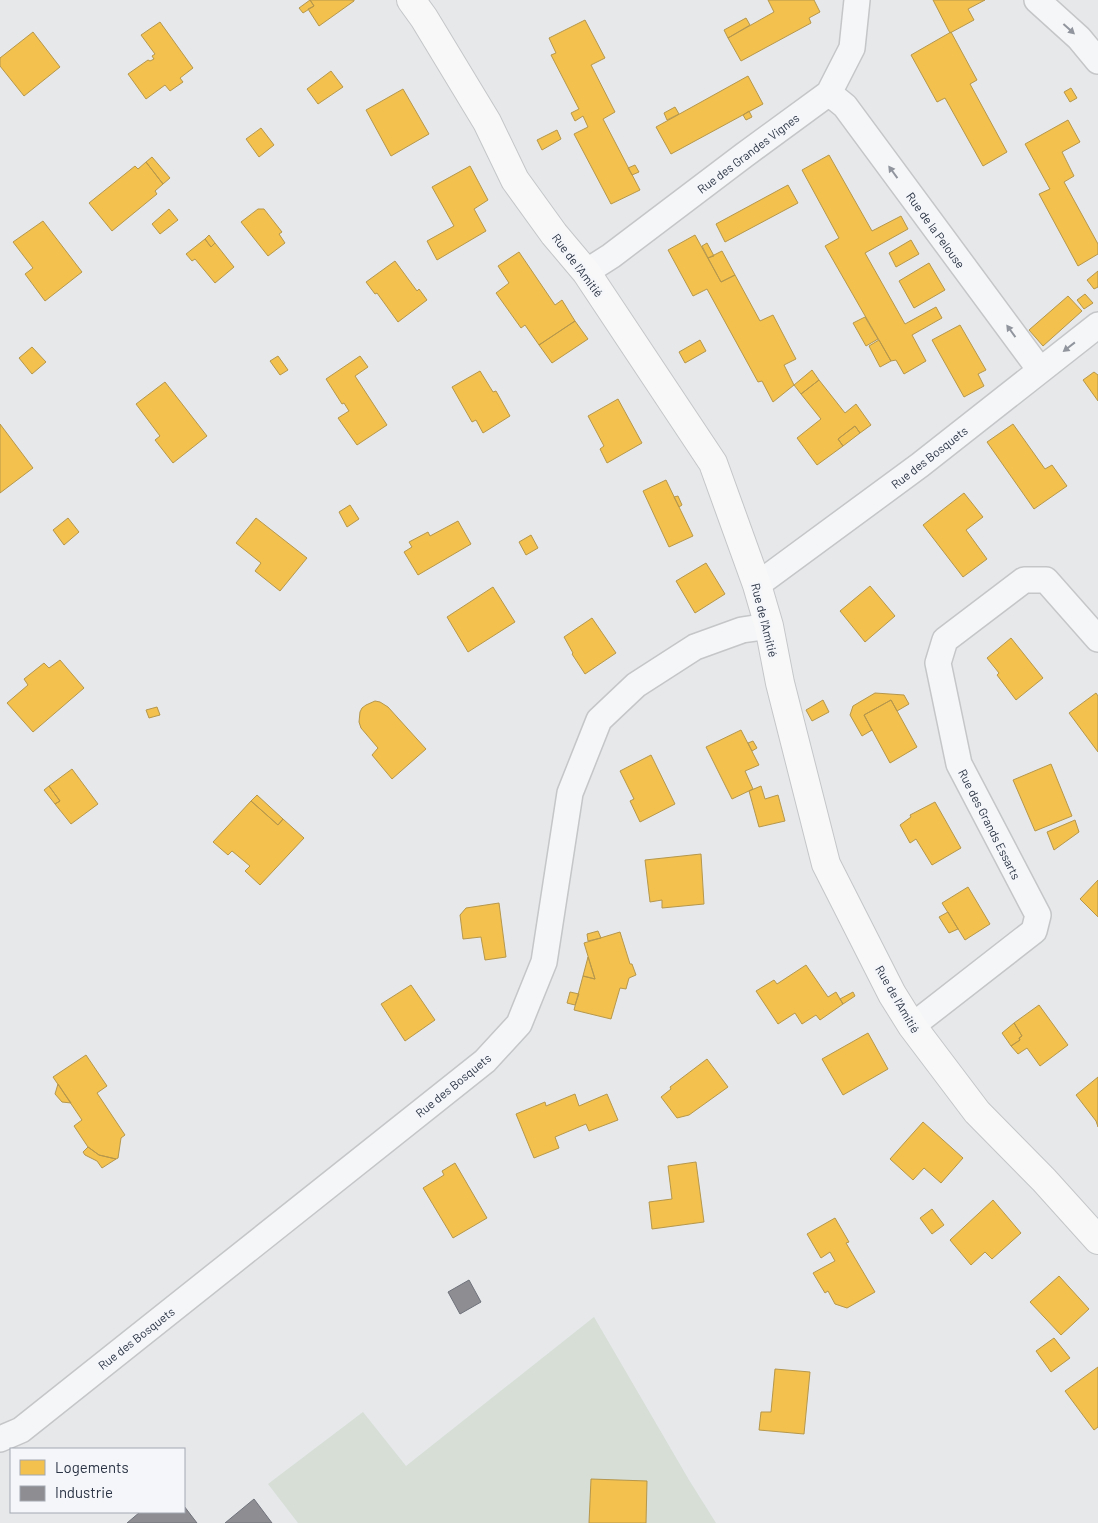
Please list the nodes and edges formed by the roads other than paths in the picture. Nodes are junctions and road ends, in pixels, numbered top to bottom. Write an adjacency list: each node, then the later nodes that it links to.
1 (411, 0): 6 (street, Rue de l'Amitié)
2 (857, 0): 5 (street, Rue des Grandes Vignes)
3 (1037, 0): 4 (street, one-way to 4)
4 (1098, 61)
5 (830, 94): 6 (street, Rue des Grandes Vignes); 8 (street, Rue de la Pelouse, one-way to 5)
6 (586, 272): 9 (street, Rue de l'Amitié)
7 (1098, 325): 8 (street, Rue des Bosquets, one-way to 8)
8 (1040, 370): 9 (street, Rue des Bosquets)
9 (757, 585): 10 (street, Rue de l'Amitié)
10 (769, 626): 12 (street, Rue de l'Amitié); 14 (street, Rue des Bosquets)
11 (1098, 639): 12 (street, Rue des Grands Essarts)
12 (912, 1026): 13 (street, Rue de l'Amitié)
13 (1098, 1240)
14 (0, 1440)

